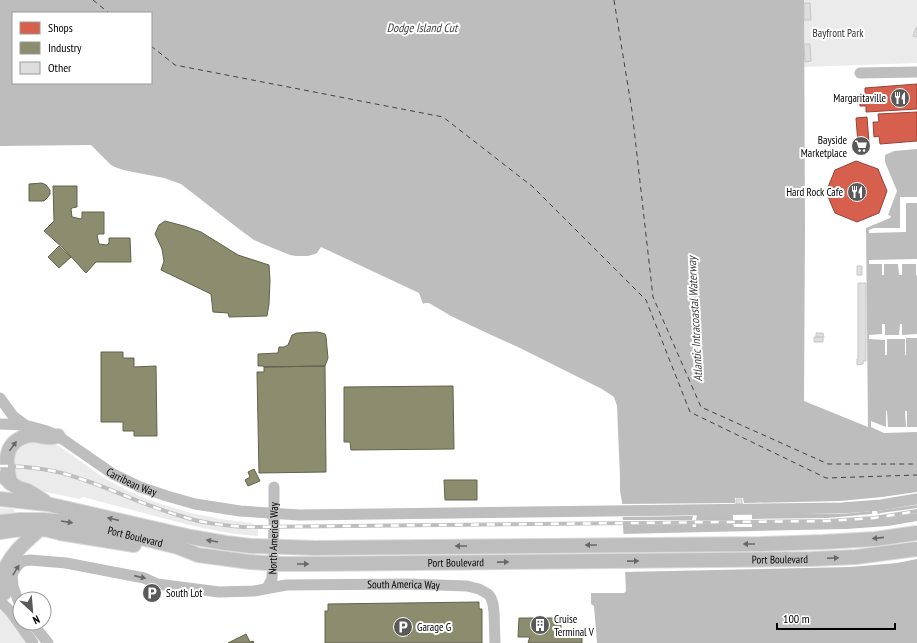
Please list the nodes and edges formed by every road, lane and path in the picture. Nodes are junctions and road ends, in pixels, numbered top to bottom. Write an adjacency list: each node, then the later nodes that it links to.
1 (917, 72): 2 (street)
2 (860, 73)
3 (0, 398): 5 (street)
4 (0, 424): 5 (street, Carribean Way)
5 (25, 425): 6 (street, Carribean Way)
6 (58, 436): 8 (main road, one-way to 6); 13 (street, Carribean Way)
7 (0, 470): 8 (main road)
8 (10, 483): 12 (main road)
9 (274, 487): 13 (street, North America Way)
10 (0, 499): 12 (main road, Port Boulevard)
11 (917, 499): 13 (street, Carribean Way)
12 (47, 504): 17 (main road, Port Boulevard, one-way to 12, bridge)
13 (274, 513): 20 (street, North America Way)
14 (0, 522): 19 (main road, Port Boulevard, one-way to 19)
15 (40, 529): 16 (main road); 19 (main road); 22 (main road)
16 (0, 532)
17 (917, 532)
18 (917, 549): 19 (main road, Port Boulevard, one-way to 18, bridge)
19 (198, 555)
20 (267, 588): 21 (street, one-way to 20); 27 (street, South America Way)
21 (15, 591)
22 (1, 594): 23 (street); 25 (street)
23 (12, 602)
24 (38, 631): 26 (street)
25 (33, 643)
26 (48, 643)
27 (495, 643)

